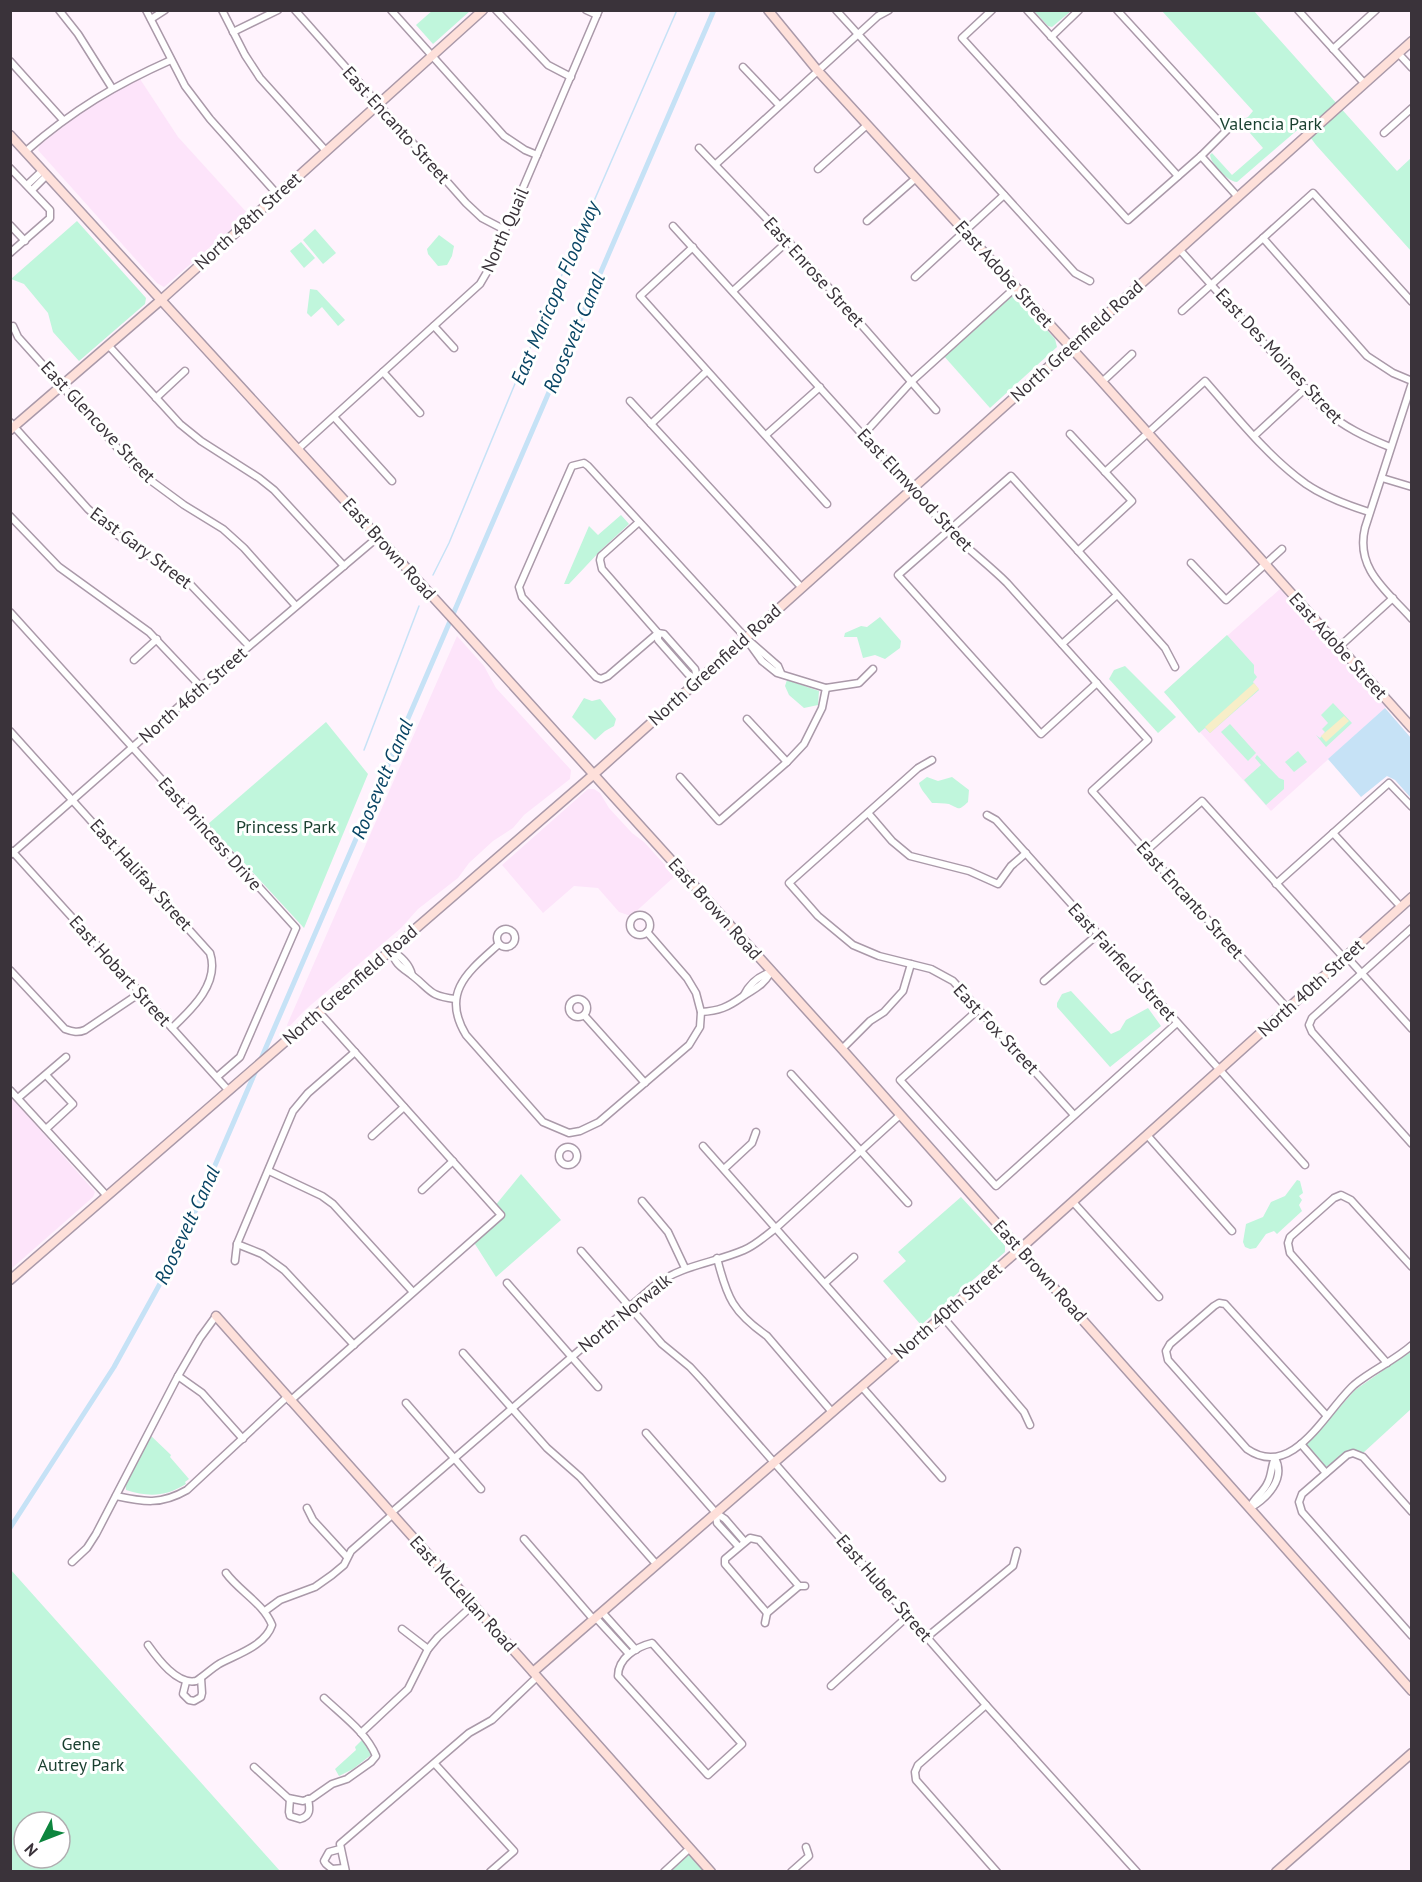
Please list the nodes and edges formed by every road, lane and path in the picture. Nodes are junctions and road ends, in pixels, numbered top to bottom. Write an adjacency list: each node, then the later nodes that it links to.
1 (59, 10): 36 (street)
2 (146, 10): 21 (street)
3 (165, 10): 21 (street)
4 (222, 10): 22 (street)
5 (279, 10): 22 (street)
6 (295, 10): 37 (street, East Encanto Street)
7 (391, 10): 28 (street)
8 (483, 10): 28 (main road, North 48th Street)
9 (496, 10): 34 (street)
10 (586, 10): 20 (street)
11 (768, 10): 33 (main road, East Adobe Street)
12 (836, 10): 23 (street)
13 (889, 10): 23 (street)
14 (992, 10): 53 (street)
15 (1027, 10): 24 (street)
16 (1079, 10): 24 (street)
17 (1117, 10): 48 (street)
18 (1298, 10): 26 (street)
19 (1376, 10): 26 (street)
20 (598, 13): 34 (street, North Quail)
21 (151, 19): 29 (street)
22 (233, 32): 45 (street)
23 (858, 35): 33 (street); 57 (street)
24 (1051, 37): 53 (street)
25 (1412, 41): 27 (main road, North Greenfield Road)
26 (1333, 49): 35 (street)
27 (1398, 53): 32 (street); 35 (main road, North Greenfield Road)
28 (432, 56): 37 (main road, North 48th Street); 47 (street)
29 (171, 60): 36 (street); 56 (street)
30 (10, 61): 40 (street)
31 (743, 66): 38 (street)
32 (1412, 68)
33 (818, 70): 38 (street); 41 (main road, East Adobe Street)
34 (571, 77): 47 (street, North Quail)
35 (1364, 84): 58 (main road, North Greenfield Road)
36 (112, 88): 40 (street)
37 (377, 105): 45 (main road, North 48th Street); 62 (street, East Encanto Street)
38 (779, 105): 49 (street)
39 (1412, 108): 42 (street)
40 (63, 120): 46 (street)
41 (867, 125): 51 (street); 54 (main road, East Adobe Street)
42 (1384, 133)
43 (10, 135): 46 (main road, East Brown Road)
44 (699, 148): 49 (street, East Enrose Street)
45 (326, 151): 56 (main road, North 48th Street)
46 (26, 152): 52 (main road, East Brown Road)
47 (537, 155): 62 (street, North Quail)
48 (1201, 156): 53 (street); 58 (street)
49 (716, 164): 66 (street, East Enrose Street)
50 (10, 168): 55 (street)
51 (818, 169)
52 (45, 173): 55 (street); 75 (main road, East Brown Road)
53 (1178, 176)
54 (916, 178): 59 (street); 63 (main road, East Adobe Street)
55 (29, 187): 65 (street)
56 (277, 194): 75 (main road, North 48th Street)
57 (1004, 195): 63 (street); 71 (street)
58 (1237, 196): 68 (main road, North Greenfield Road)
59 (867, 221)
60 (10, 225): 65 (street)
61 (673, 226): 67 (street, East Elmwood Street)
62 (505, 230): 79 (street, North Quail)
63 (964, 231): 70 (street); 73 (main road, East Adobe Street)
64 (1263, 238): 72 (street); 76 (street); 89 (street)
65 (25, 241): 69 (street)
66 (788, 241): 74 (street); 87 (street, East Enrose Street)
67 (693, 247): 74 (street, East Elmwood Street); 85 (street)
68 (1179, 249): 72 (street, East Des Moines Street); 81 (main road, North Greenfield Road)
69 (10, 253)
70 (915, 276)
71 (1090, 281)
72 (1211, 284): 77 (street); 92 (street, East Des Moines Street)
73 (1016, 287): 81 (main road, East Adobe Street); 87 (street)
74 (733, 291): 91 (street, East Elmwood Street)
75 (161, 300): 80 (main road, North 48th Street); 108 (main road, East Brown Road)
76 (1412, 302)
77 (1182, 311)
78 (12, 326): 90 (street, East Glencove Street)
79 (434, 326): 82 (street); 86 (street, North Quail)
80 (108, 346): 90 (main road, North 48th Street); 93 (street)
81 (1070, 347): 88 (main road, East Adobe Street); 113 (main road, North Greenfield Road)
82 (454, 348)
83 (1132, 354): 88 (street)
84 (185, 370): 93 (street)
85 (707, 371): 100 (street); 104 (street)
86 (383, 372): 97 (street); 99 (street, North Quail)
87 (912, 381): 95 (street, East Enrose Street); 105 (street)
88 (1102, 382): 102 (main road, East Adobe Street)
89 (1412, 382): 96 (street)
90 (62, 385): 101 (main road, North 48th Street); 128 (street, East Glencove Street)
91 (820, 387): 104 (street); 105 (street, East Elmwood Street)
92 (1306, 388): 106 (street); 107 (street, East Des Moines Street)
93 (156, 398): 124 (street)
94 (630, 401): 100 (street)
95 (936, 410)
96 (1402, 411): 98 (street); 107 (street)
97 (420, 413)
98 (1412, 414)
99 (334, 417): 108 (street, North Quail); 111 (street)
100 (651, 424): 125 (street)
101 (12, 427): 136 (street, East Gary Street)
102 (1147, 433): 106 (street); 109 (street); 123 (main road, East Adobe Street)
103 (1070, 434): 109 (street)
104 (766, 435): 114 (street)
105 (863, 435): 113 (street, East Elmwood Street)
106 (1254, 436): 115 (street)
107 (1390, 447): 110 (street)
108 (298, 449): 119 (main road, East Brown Road)
109 (1105, 472): 121 (street)
110 (1382, 478): 112 (street); 115 (street)
111 (392, 481)
112 (1412, 488)
113 (912, 489): 118 (street, East Elmwood Street); 125 (main road, North Greenfield Road)
114 (827, 504)
115 (1370, 512): 127 (street)
116 (10, 516): 133 (street)
117 (639, 522): 131 (street); 131 (street); 132 (street)
118 (949, 530): 121 (street); 135 (street, East Elmwood Street); 143 (street)
119 (378, 537): 124 (street, North 46th Street); 152 (main road, East Brown Road)
120 (1282, 549): 123 (street)
121 (1078, 551): 126 (street)
122 (1191, 562): 123 (street)
123 (1265, 564): 137 (main road, East Adobe Street)
124 (344, 566): 128 (street, North 46th Street)
125 (802, 588): 132 (main road, North Greenfield Road)
126 (1117, 594): 135 (street); 140 (street)
127 (1393, 598): 130 (street); 137 (street)
128 (296, 606): 136 (street, North 46th Street)
129 (10, 612): 149 (street, East Princess Drive)
130 (1412, 619)
131 (657, 633): 134 (street); 138 (street)
132 (746, 638): 142 (main road, North Greenfield Road); 145 (street)
133 (157, 639): 139 (street); 144 (street)
134 (672, 643): 138 (street); 142 (street)
135 (1062, 644): 143 (street, East Elmwood Street)
136 (249, 646): 144 (street, North 46th Street)
137 (1338, 648): 147 (main road, East Adobe Street)
138 (666, 649): 142 (street)
139 (134, 660)
140 (1175, 667)
141 (873, 669): 145 (street)
142 (698, 681): 152 (main road, North Greenfield Road)
143 (1097, 683): 154 (street, East Elmwood Street)
144 (201, 687): 149 (street, North 46th Street)
145 (826, 688): 151 (street)
146 (747, 719): 151 (street)
147 (1412, 728)
148 (10, 731): 155 (street, East Halifax Street)
149 (134, 747): 155 (street, North 46th Street); 193 (street, East Princess Drive)
150 (932, 760): 157 (street)
151 (787, 762): 153 (street)
152 (593, 775): 170 (main road, North Greenfield Road); 174 (main road, East Brown Road)
153 (680, 777)
154 (1092, 791): 160 (street, East Encanto Street)
155 (74, 800): 161 (street, North 46th Street); 185 (street, East Halifax Street)
156 (1412, 807): 159 (street)
157 (868, 813): 162 (street); 172 (street, East Fox Street)
158 (987, 814): 162 (street, East Fairfield Street)
159 (1333, 833): 163 (street); 165 (street)
160 (1146, 851): 163 (street); 179 (street, East Encanto Street)
161 (11, 853): 177 (street, East Hobart Street)
162 (1026, 854): 168 (street, East Fairfield Street)
163 (1276, 884): 171 (street)
164 (1412, 897): 165 (main road, North 40th Street)
165 (1401, 907): 171 (main road, North 40th Street)
166 (1412, 928): 175 (street)
167 (647, 932): 182 (street)
168 (1098, 934): 176 (street); 184 (street, East Fairfield Street)
169 (499, 944): 178 (street)
170 (390, 950): 178 (street); 181 (main road, North Greenfield Road)
171 (1345, 957): 175 (street); 179 (main road, North 40th Street)
172 (911, 963): 180 (street, East Fox Street); 187 (street)
173 (10, 970): 177 (street)
174 (771, 972): 182 (street); 187 (main road, East Brown Road)
175 (1362, 974): 186 (street); 206 (street)
176 (1044, 981)
177 (140, 993): 185 (street, East Hobart Street)
178 (455, 999): 202 (street)
179 (1287, 1008): 190 (main road, North 40th Street)
180 (979, 1009): 200 (street, East Fox Street); 200 (street)
181 (319, 1012): 188 (street); 196 (main road, North Greenfield Road)
182 (701, 1012): 194 (street)
183 (584, 1015): 194 (street)
184 (1177, 1023): 190 (street, East Fairfield Street); 200 (street)
185 (172, 1028): 193 (street, East Hobart Street)
186 (1412, 1029)
187 (842, 1049): 199 (main road, East Brown Road)
188 (355, 1052): 198 (street); 213 (street)
189 (66, 1057): 192 (street)
190 (1216, 1067): 204 (main road, North 40th Street); 211 (street, East Fairfield Street)
191 (791, 1074): 209 (street)
192 (46, 1075): 197 (street); 201 (street)
193 (217, 1077): 196 (street, East Hobart Street)
194 (645, 1083): 202 (street)
195 (10, 1090): 197 (street)
196 (229, 1091): 215 (main road, North Greenfield Road)
197 (18, 1098): 201 (street)
198 (404, 1107): 205 (street); 210 (street)
199 (900, 1115): 209 (street, North Norwalk); 222 (main road, East Brown Road)
200 (1074, 1115)
201 (46, 1129): 215 (street)
202 (569, 1132): 208 (street)
203 (756, 1132): 212 (street)
204 (1147, 1135): 217 (main road, North 40th Street); 220 (street)
205 (372, 1136)
206 (1412, 1144)
207 (703, 1146): 212 (street)
208 (568, 1147)
209 (861, 1150): 218 (street); 219 (street, North Norwalk)
210 (453, 1161): 214 (street); 232 (street)
211 (1305, 1165)
212 (723, 1169): 219 (street)
213 (268, 1171): 221 (street); 232 (street)
214 (422, 1190)
215 (107, 1196): 229 (main road, North Greenfield Road)
216 (642, 1201): 228 (street)
217 (1073, 1202): 222 (main road, North 40th Street); 233 (street)
218 (908, 1203)
219 (776, 1228): 225 (street, North Norwalk); 231 (street)
220 (1232, 1231)
221 (237, 1244): 226 (street); 237 (street)
222 (1020, 1249): 236 (main road, North 40th Street); 263 (main road, East Brown Road)
223 (581, 1251): 234 (street, East Huber Street)
224 (854, 1257): 231 (street)
225 (717, 1258): 228 (street, North Norwalk); 249 (street)
226 (235, 1261)
227 (1412, 1267): 242 (street)
228 (685, 1268): 234 (street, North Norwalk)
229 (10, 1280)
230 (507, 1283): 240 (street)
231 (825, 1283): 241 (street)
232 (414, 1292): 237 (street)
233 (1159, 1297)
234 (629, 1306): 240 (street, North Norwalk); 257 (street, East Huber Street)
235 (216, 1316): 243 (street); 246 (main road, East McLellan Road)
236 (942, 1316): 241 (main road, North 40th Street); 251 (street)
237 (354, 1345): 246 (street)
238 (1412, 1345): 242 (street)
239 (463, 1353): 248 (street)
240 (571, 1357): 244 (street); 248 (street, North Norwalk)
241 (892, 1360): 245 (main road, North 40th Street)
242 (1387, 1363): 250 (street)
243 (178, 1376): 253 (street); 261 (street)
244 (598, 1387)
245 (862, 1387): 249 (main road, North 40th Street); 259 (street)
246 (289, 1399): 253 (street); 266 (main road, East McLellan Road)
247 (406, 1403): 255 (street)
248 (512, 1409): 255 (street, North Norwalk); 275 (street)
249 (832, 1412): 257 (main road, North 40th Street)
250 (1327, 1416): 254 (street); 256 (street)
251 (1030, 1425)
252 (646, 1433): 265 (street)
253 (243, 1439): 261 (street)
254 (1300, 1444): 256 (street); 258 (street)
255 (454, 1458): 260 (street); 266 (street, North Norwalk)
256 (1275, 1458): 263 (street)
257 (775, 1462): 265 (main road, North 40th Street); 281 (street, East Huber Street)
258 (1326, 1473): 264 (street); 284 (street)
259 (942, 1478)
260 (481, 1489)
261 (116, 1496): 274 (street)
262 (307, 1508): 273 (street)
263 (1250, 1508): 294 (main road, East Brown Road)
264 (1412, 1512)
265 (716, 1513): 267 (street); 268 (street); 275 (main road, North 40th Street)
266 (392, 1514): 273 (street, North Norwalk); 277 (main road, East McLellan Road)
267 (735, 1531): 268 (street); 270 (street)
268 (729, 1537): 271 (street)
269 (524, 1539): 280 (street)
270 (744, 1541): 271 (street); 279 (street)
271 (738, 1546): 279 (street)
272 (1017, 1551): 285 (street)
273 (347, 1557): 278 (street, North Norwalk)
274 (72, 1562)
275 (657, 1565): 280 (main road, North 40th Street)
276 (226, 1573): 278 (street)
277 (473, 1605): 287 (street); 290 (main road, East McLellan Road)
278 (265, 1611): 291 (street)
279 (767, 1613): 282 (street)
280 (597, 1616): 288 (street); 289 (street); 290 (main road, North 40th Street)
281 (908, 1616): 285 (street, East Huber Street); 293 (street)
282 (765, 1623)
283 (402, 1629): 287 (street)
284 (1412, 1636)
285 (927, 1637): 296 (street, East Huber Street)
286 (148, 1645): 292 (street)
287 (428, 1649): 297 (street)
288 (636, 1650): 289 (street); 289 (street)
289 (629, 1654)
290 (535, 1674): 299 (street); 304 (main road, East McLellan Road)
291 (201, 1678): 292 (street); 292 (street)
292 (186, 1682)
293 (831, 1686)
294 (1412, 1691)
295 (324, 1698): 297 (street)
296 (986, 1705): 311 (street); 312 (street, East Huber Street)
297 (361, 1733): 302 (street)
298 (1412, 1753): 313 (main road)
299 (435, 1764): 305 (street); 307 (street)
300 (255, 1767): 301 (street)
301 (290, 1799): 302 (street); 302 (street)
302 (308, 1799)
303 (806, 1847): 310 (street)
304 (690, 1848): 308 (street); 309 (main road, East McLellan Road)
305 (340, 1849): 306 (street); 306 (street)
306 (345, 1870)
307 (490, 1872)
308 (664, 1872)
309 (711, 1872)
310 (791, 1872)
311 (997, 1872)
312 (1137, 1872)
313 (1276, 1872)

